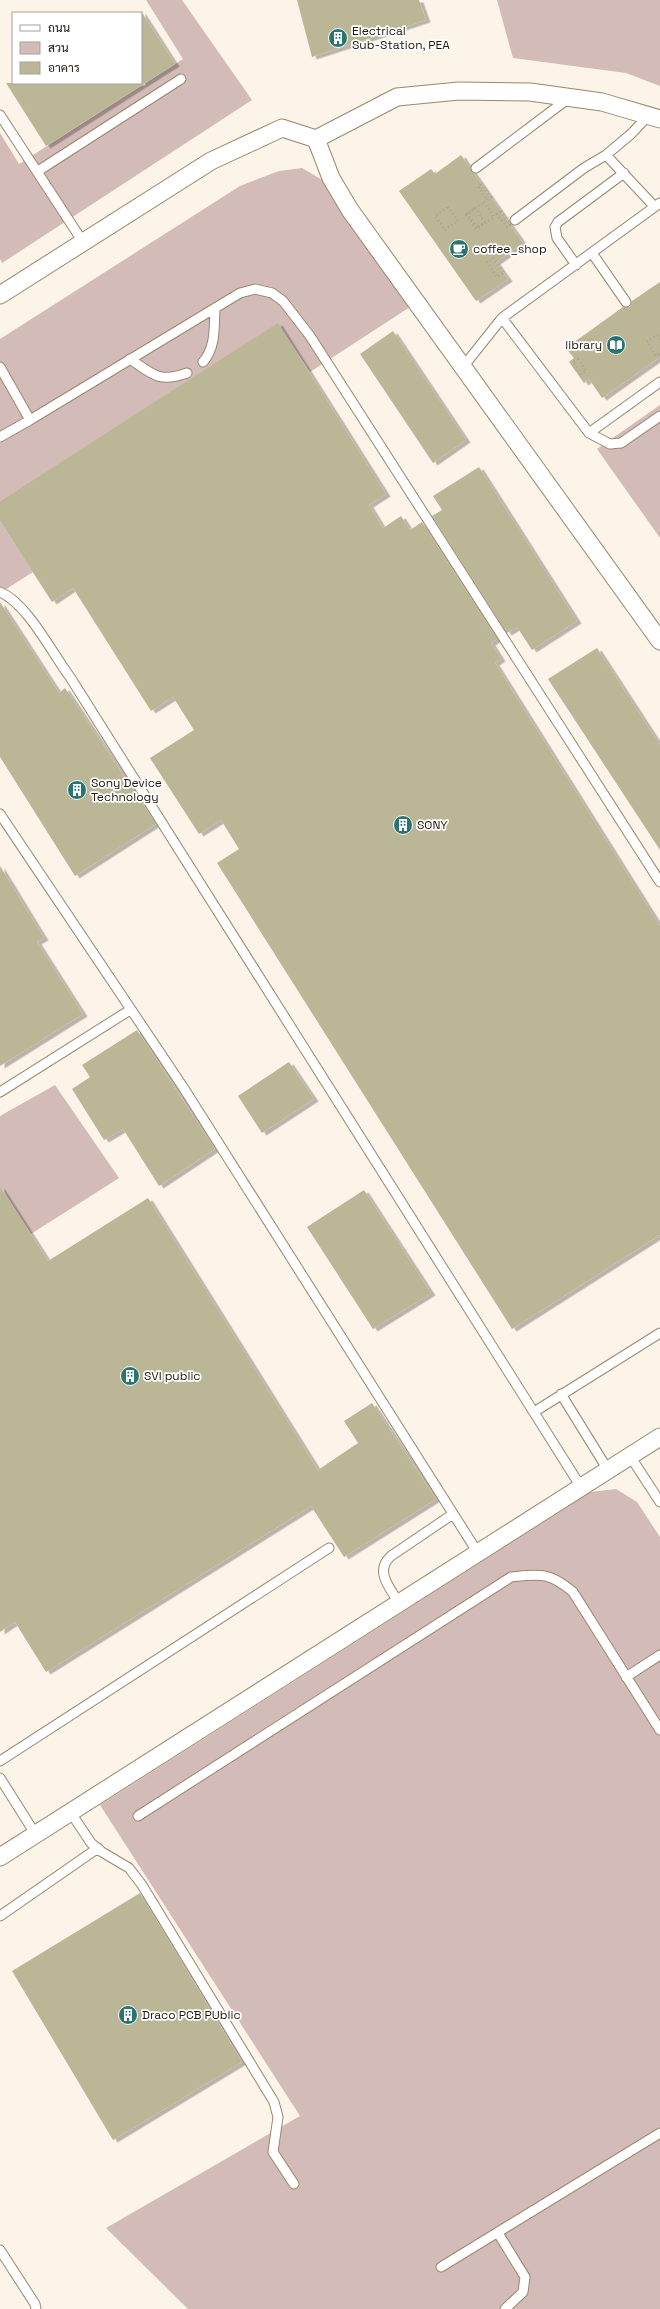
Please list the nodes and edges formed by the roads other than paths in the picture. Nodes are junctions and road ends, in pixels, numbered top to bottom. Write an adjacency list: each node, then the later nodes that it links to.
1 (181, 79): 8 (lane)
2 (570, 97): 4 (street); 5 (street); 7 (lane)
3 (0, 115): 8 (lane)
4 (654, 117): 6 (lane)
5 (316, 139): 12 (street); 22 (street)
6 (610, 152): 9 (lane); 11 (lane)
7 (476, 168)
8 (38, 171): 12 (lane)
9 (624, 173): 10 (lane); 14 (lane)
10 (657, 205): 13 (lane)
11 (516, 220)
12 (83, 242): 15 (street)
13 (592, 253): 14 (lane); 16 (lane)
14 (576, 265): 18 (lane)
15 (0, 294)
16 (626, 302)
17 (215, 308): 19 (lane); 20 (lane); 32 (lane)
18 (502, 318): 22 (lane); 27 (lane)
19 (130, 359): 23 (lane); 26 (lane)
20 (203, 362)
21 (0, 367): 26 (lane)
22 (463, 367): 30 (street)
23 (187, 373)
24 (660, 382): 27 (lane)
25 (660, 416): 27 (lane)
26 (30, 420): 28 (lane)
27 (589, 433)
28 (0, 437)
29 (0, 592): 37 (lane)
30 (660, 641)
31 (0, 814): 33 (lane)
32 (660, 882)
33 (130, 1010): 34 (lane); 43 (lane)
34 (0, 1092)
35 (660, 1333): 36 (lane)
36 (562, 1394): 37 (lane); 40 (lane)
37 (534, 1412): 41 (lane)
38 (660, 1437): 39 (street)
39 (630, 1456): 40 (street); 42 (lane)
40 (608, 1470): 41 (street)
41 (581, 1487): 45 (street)
42 (660, 1502)
43 (453, 1514): 45 (lane); 46 (lane)
44 (329, 1548): 50 (lane)
45 (478, 1553): 46 (street)
46 (400, 1603): 52 (street)
47 (660, 1654): 48 (lane)
48 (626, 1676): 49 (lane); 53 (lane)
49 (660, 1730)
50 (0, 1761)
51 (0, 1778): 54 (lane)
52 (71, 1813): 54 (street); 55 (lane)
53 (138, 1816)
54 (36, 1835): 56 (street)
55 (98, 1848): 57 (lane); 59 (lane)
56 (0, 1857)
57 (0, 1916)
58 (660, 2133): 60 (lane)
59 (294, 2184)
60 (498, 2233): 62 (lane); 64 (lane)
61 (0, 2250): 63 (lane)
62 (441, 2267)
63 (36, 2309)
64 (505, 2309)

